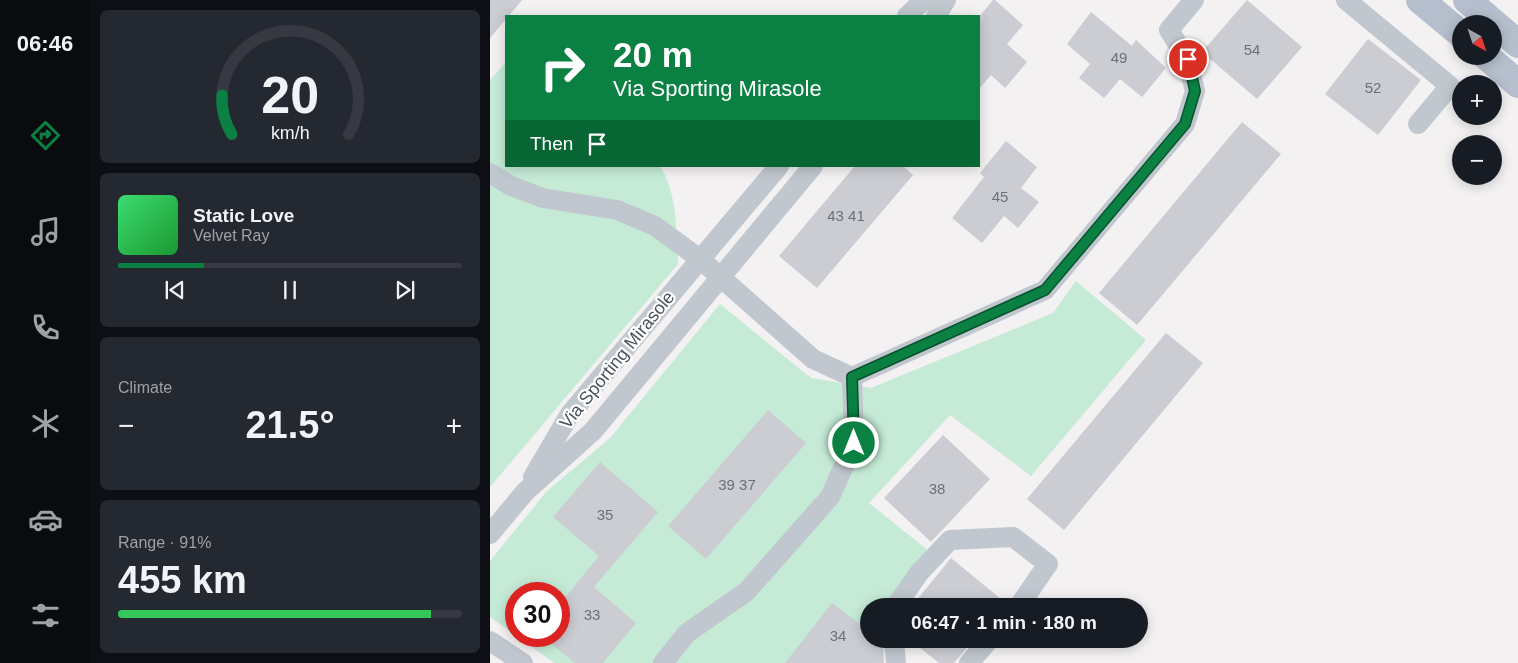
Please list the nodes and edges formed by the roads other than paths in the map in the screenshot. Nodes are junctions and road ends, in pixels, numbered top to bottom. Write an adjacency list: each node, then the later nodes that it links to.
1 (924, 0): 7 (street)
2 (946, 0): 8 (street)
3 (1194, 0): 19 (street)
4 (1346, 0): 13 (street)
5 (1420, 0): 9 (main road)
6 (1467, 0): 10 (main road)
7 (907, 15)
8 (937, 15)
9 (1452, 27)
10 (1518, 44)
11 (1496, 65): 12 (main road)
12 (1518, 84)
13 (1418, 124)
14 (777, 167): 17 (street, Via Sporting Mirasole)
15 (813, 167): 18 (street, Via Sporting Mirasole)
16 (490, 173): 17 (street)
17 (700, 259): 18 (street); 20 (street, Via Sporting Mirasole)
18 (720, 278): 19 (street); 20 (street, Via Sporting Mirasole)
19 (852, 377): 28 (street)
20 (525, 492): 21 (street, Via Sporting Mirasole)
21 (490, 534)
22 (902, 598): 23 (street)
23 (1025, 598)
24 (490, 641): 27 (street)
25 (895, 648): 29 (street)
26 (982, 648): 30 (street)
27 (523, 663)
28 (663, 663)
29 (896, 663)
30 (969, 663)

